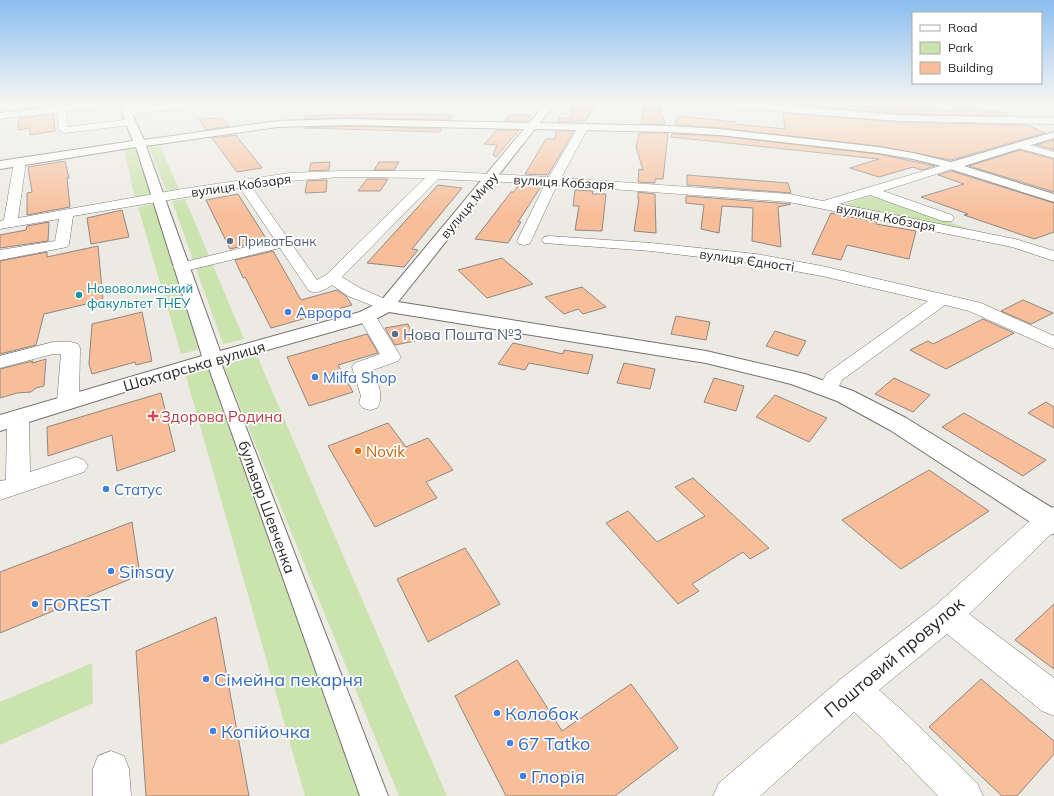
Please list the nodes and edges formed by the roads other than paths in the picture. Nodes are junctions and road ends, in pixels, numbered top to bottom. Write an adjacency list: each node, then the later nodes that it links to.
1 (138, 140): 7 (street, бульвар Шевченка)
2 (166, 140): 7 (street)
3 (522, 140): 14 (street, вулиця Миру)
4 (576, 140): 15 (street)
5 (792, 140): 12 (street)
6 (1038, 140): 8 (street)
7 (140, 144): 10 (street); 18 (street, бульвар Шевченка)
8 (1019, 146): 9 (street); 12 (street)
9 (1054, 155)
10 (20, 162): 11 (street); 22 (street)
11 (0, 165)
12 (951, 166): 17 (street); 19 (street)
13 (435, 175): 14 (street, вулиця Кобзаря); 16 (street, вулиця Кобзаря); 30 (street)
14 (491, 178): 15 (street, вулиця Кобзаря); 32 (street, вулиця Миру)
15 (553, 181): 20 (street, вулиця Кобзаря); 24 (street)
16 (243, 183): 18 (street, вулиця Кобзаря); 25 (street)
17 (869, 190): 20 (street); 26 (street)
18 (158, 197): 21 (street, вулиця Кобзаря); 29 (street, бульвар Шевченка)
19 (1054, 198)
20 (823, 204): 26 (street, вулиця Кобзаря)
21 (67, 214): 22 (street, вулиця Кобзаря); 27 (street)
22 (5, 225)
23 (549, 240): 31 (street, вулиця Єдності)
24 (524, 241)
25 (283, 243): 29 (street); 30 (street)
26 (1015, 243): 28 (street, вулиця Кобзаря)
27 (0, 255)
28 (1054, 256)
29 (181, 267): 35 (street, бульвар Шевченка)
30 (332, 278): 32 (street)
31 (942, 299): 34 (street, вулиця Єдності); 37 (street)
32 (386, 306): 33 (street, Шахтарська вулиця); 37 (street)
33 (367, 316): 35 (street, Шахтарська вулиця); 39 (street)
34 (1054, 343)
35 (212, 360): 38 (street, Шахтарська вулиця); 48 (street, бульвар Шевченка)
36 (0, 362): 38 (street)
37 (828, 389): 43 (street)
38 (68, 402): 40 (street, Шахтарська вулиця)
39 (370, 403)
40 (9, 420): 42 (street)
41 (76, 466): 42 (street)
42 (9, 488)
43 (1053, 520): 44 (street, Поштовий провулок)
44 (947, 615): 45 (street, Поштовий провулок); 46 (street)
45 (854, 690): 47 (street, Поштовий провулок); 49 (street)
46 (1054, 699)
47 (742, 793)
48 (374, 796)
49 (964, 796)

